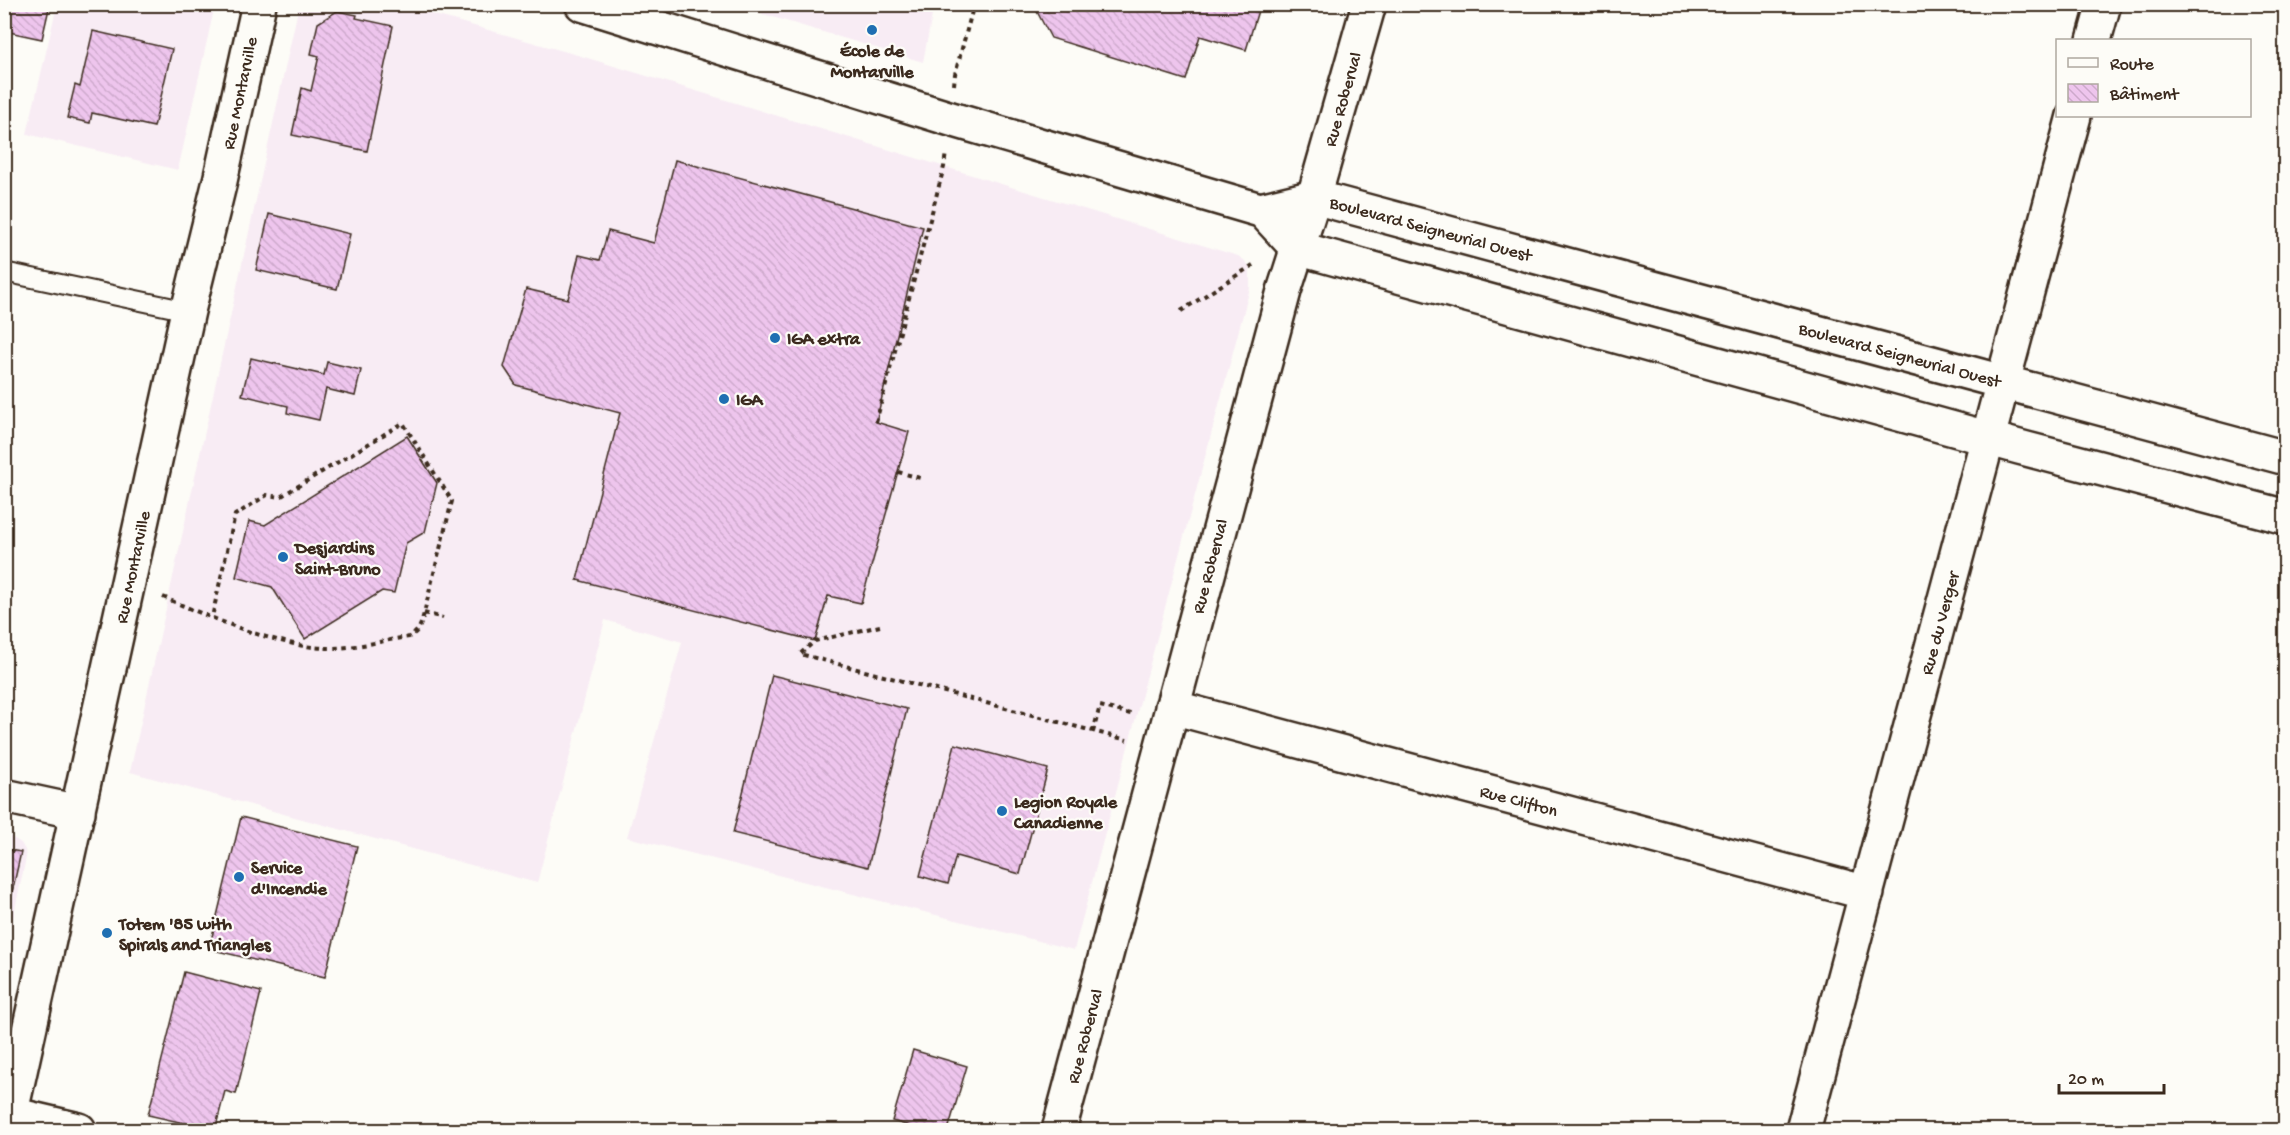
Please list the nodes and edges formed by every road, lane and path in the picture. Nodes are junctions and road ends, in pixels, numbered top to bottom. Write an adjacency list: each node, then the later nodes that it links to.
1 (259, 4): 15 (street, Rue Montarville)
2 (582, 4): 8 (street, Boulevard Seigneurial Ouest)
3 (974, 4): 8 (path)
4 (1370, 4): 10 (street, Rue Roberval)
5 (2104, 4): 6 (street)
6 (2094, 39)
7 (2074, 117): 17 (street, Rue du Verger)
8 (951, 119): 11 (street, Boulevard Seigneurial Ouest)
9 (944, 167): 18 (path)
10 (1314, 198): 11 (street, Boulevard Seigneurial Ouest); 12 (street, Rue Roberval); 17 (street, Boulevard Seigneurial Ouest)
11 (1262, 210): 12 (street)
12 (1297, 248): 19 (street); 29 (street, Rue Roberval)
13 (1253, 265): 16 (path)
14 (4, 272): 15 (lane)
15 (188, 311): 34 (street, Rue Montarville)
16 (1181, 311)
17 (2002, 381): 19 (street, Rue du Verger); 20 (street, Boulevard Seigneurial Ouest)
18 (876, 422)
19 (1987, 438): 23 (street); 35 (street, Rue du Verger)
20 (2286, 458)
21 (898, 472): 22 (path)
22 (920, 478)
23 (2286, 517)
24 (164, 597): 26 (path)
25 (424, 613): 26 (path); 26 (path); 27 (path)
26 (212, 617)
27 (443, 618)
28 (880, 626): 31 (path)
29 (1172, 707): 35 (street, Rue Clifton); 38 (street, Rue Roberval)
30 (1141, 717): 31 (path)
31 (1093, 732): 32 (path)
32 (1134, 742)
33 (4, 796): 34 (street)
34 (78, 812): 36 (street, Rue Montarville)
35 (1867, 893): 39 (street, Rue du Verger)
36 (9, 1122): 37 (street)
37 (79, 1131)
38 (1059, 1131)
39 (1803, 1131)

